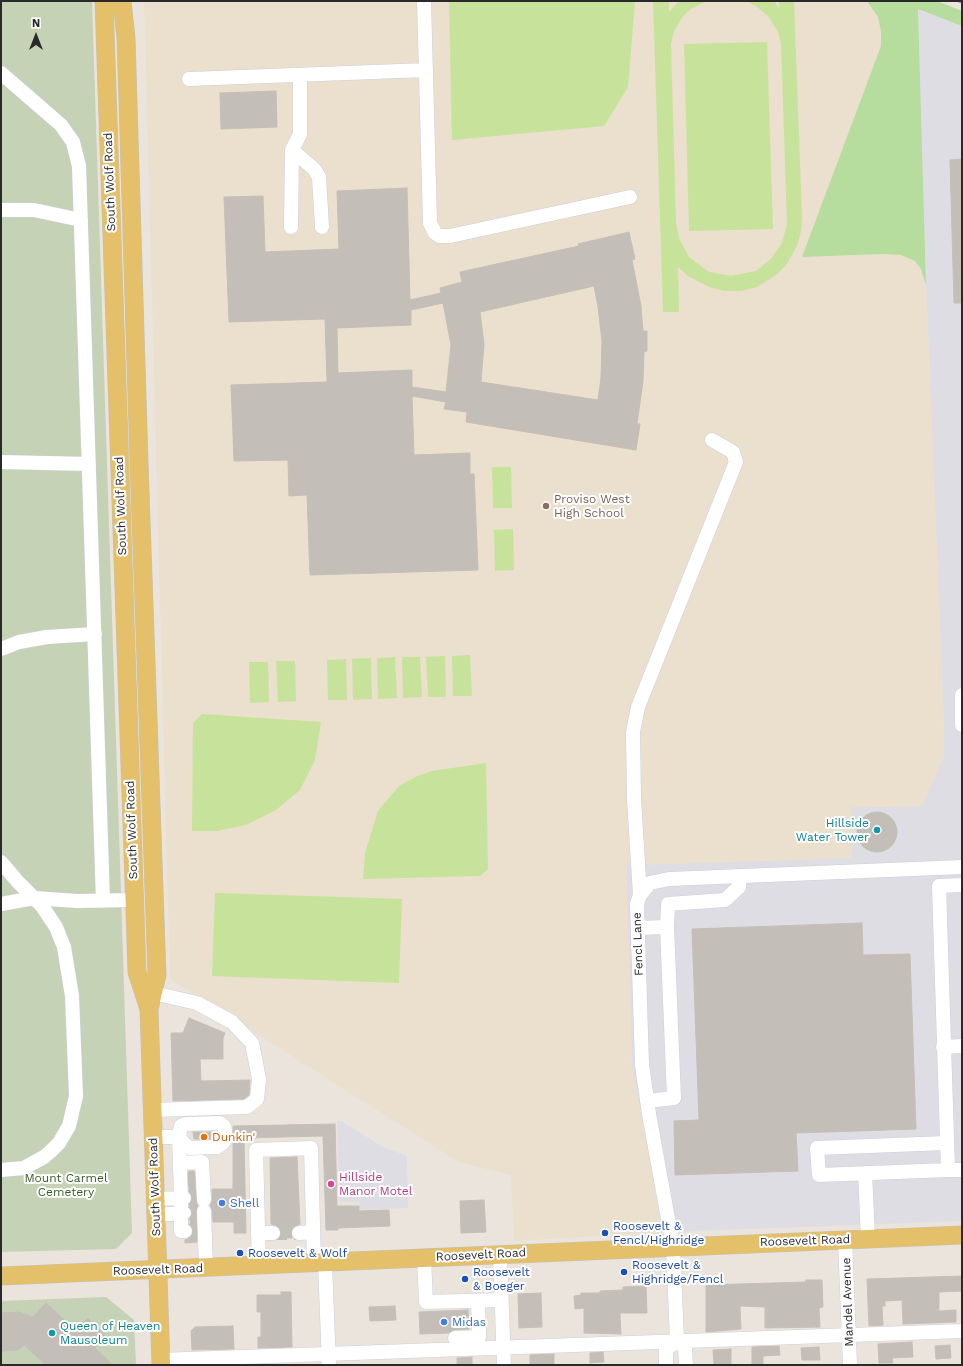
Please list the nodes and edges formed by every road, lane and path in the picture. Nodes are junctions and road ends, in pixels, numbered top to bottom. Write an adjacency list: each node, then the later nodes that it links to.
1 (104, 1): 27 (main road, South Wolf Road)
2 (122, 1): 32 (main road, South Wolf Road)
3 (424, 1): 4 (street)
4 (426, 70): 6 (street); 9 (street)
5 (1, 73): 11 (street)
6 (300, 75): 7 (street); 8 (street)
7 (189, 79)
8 (292, 150): 12 (street); 13 (street)
9 (630, 197)
10 (1, 210): 11 (street)
11 (81, 220): 16 (street)
12 (322, 227)
13 (291, 228)
14 (712, 440): 25 (street)
15 (1, 462): 16 (street)
16 (89, 464): 17 (street)
17 (95, 634): 18 (street); 28 (street)
18 (1, 649)
19 (962, 695): 20 (street)
20 (962, 726)
21 (1, 862): 26 (street)
22 (962, 867): 23 (street, Fencl Lane)
23 (739, 876): 25 (street, Fencl Lane); 30 (street)
24 (962, 885): 34 (street)
25 (640, 895): 31 (street, Fencl Lane)
26 (34, 898): 28 (street); 29 (street); 40 (street)
27 (134, 900): 28 (street); 32 (main road, South Wolf Road)
28 (103, 901)
29 (1, 904)
30 (667, 927): 31 (street); 35 (street)
31 (638, 928): 35 (street, Fencl Lane)
32 (151, 1001): 36 (main road, South Wolf Road); 36 (street)
33 (962, 1046): 34 (street)
34 (943, 1047): 38 (street)
35 (647, 1102): 53 (street, Fencl Lane)
36 (152, 1110): 37 (main road, South Wolf Road)
37 (153, 1138): 39 (street); 46 (main road, South Wolf Road)
38 (946, 1143): 41 (street); 43 (street)
39 (180, 1163): 44 (street); 44 (street)
40 (1, 1170)
41 (948, 1170): 42 (street); 43 (street)
42 (962, 1170)
43 (865, 1173): 51 (street)
44 (191, 1179): 45 (street); 45 (street)
45 (194, 1206): 46 (street); 47 (street); 47 (street)
46 (156, 1207): 59 (main road, South Wolf Road)
47 (196, 1231): 58 (street)
48 (258, 1233): 49 (street); 56 (street); 57 (street)
49 (273, 1233)
50 (962, 1235): 51 (main road, Roosevelt Road)
51 (868, 1238): 52 (main road, Roosevelt Road)
52 (845, 1239): 53 (main road, Roosevelt Road); 64 (street, Mandel Avenue)
53 (673, 1246): 54 (main road, Roosevelt Road); 66 (street, Fencl Lane)
54 (500, 1254): 55 (main road, Roosevelt Road); 61 (street)
55 (424, 1258): 56 (main road, Roosevelt Road); 62 (street)
56 (319, 1263): 57 (main road, Roosevelt Road); 68 (street)
57 (259, 1266): 58 (main road, Roosevelt Road)
58 (206, 1268): 59 (main road, Roosevelt Road)
59 (158, 1271): 60 (main road, Roosevelt Road); 69 (main road, South Wolf Road)
60 (1, 1276)
61 (502, 1300): 62 (street); 67 (street)
62 (478, 1301): 65 (street)
63 (962, 1331): 64 (street)
64 (849, 1334): 66 (street); 73 (street, Mandel Avenue)
65 (455, 1338)
66 (677, 1341): 67 (street); 71 (street); 72 (street)
67 (503, 1347): 68 (street); 70 (street)
68 (329, 1359): 69 (street)
69 (160, 1363)
70 (504, 1365)
71 (666, 1365)
72 (686, 1365)
73 (850, 1365)

